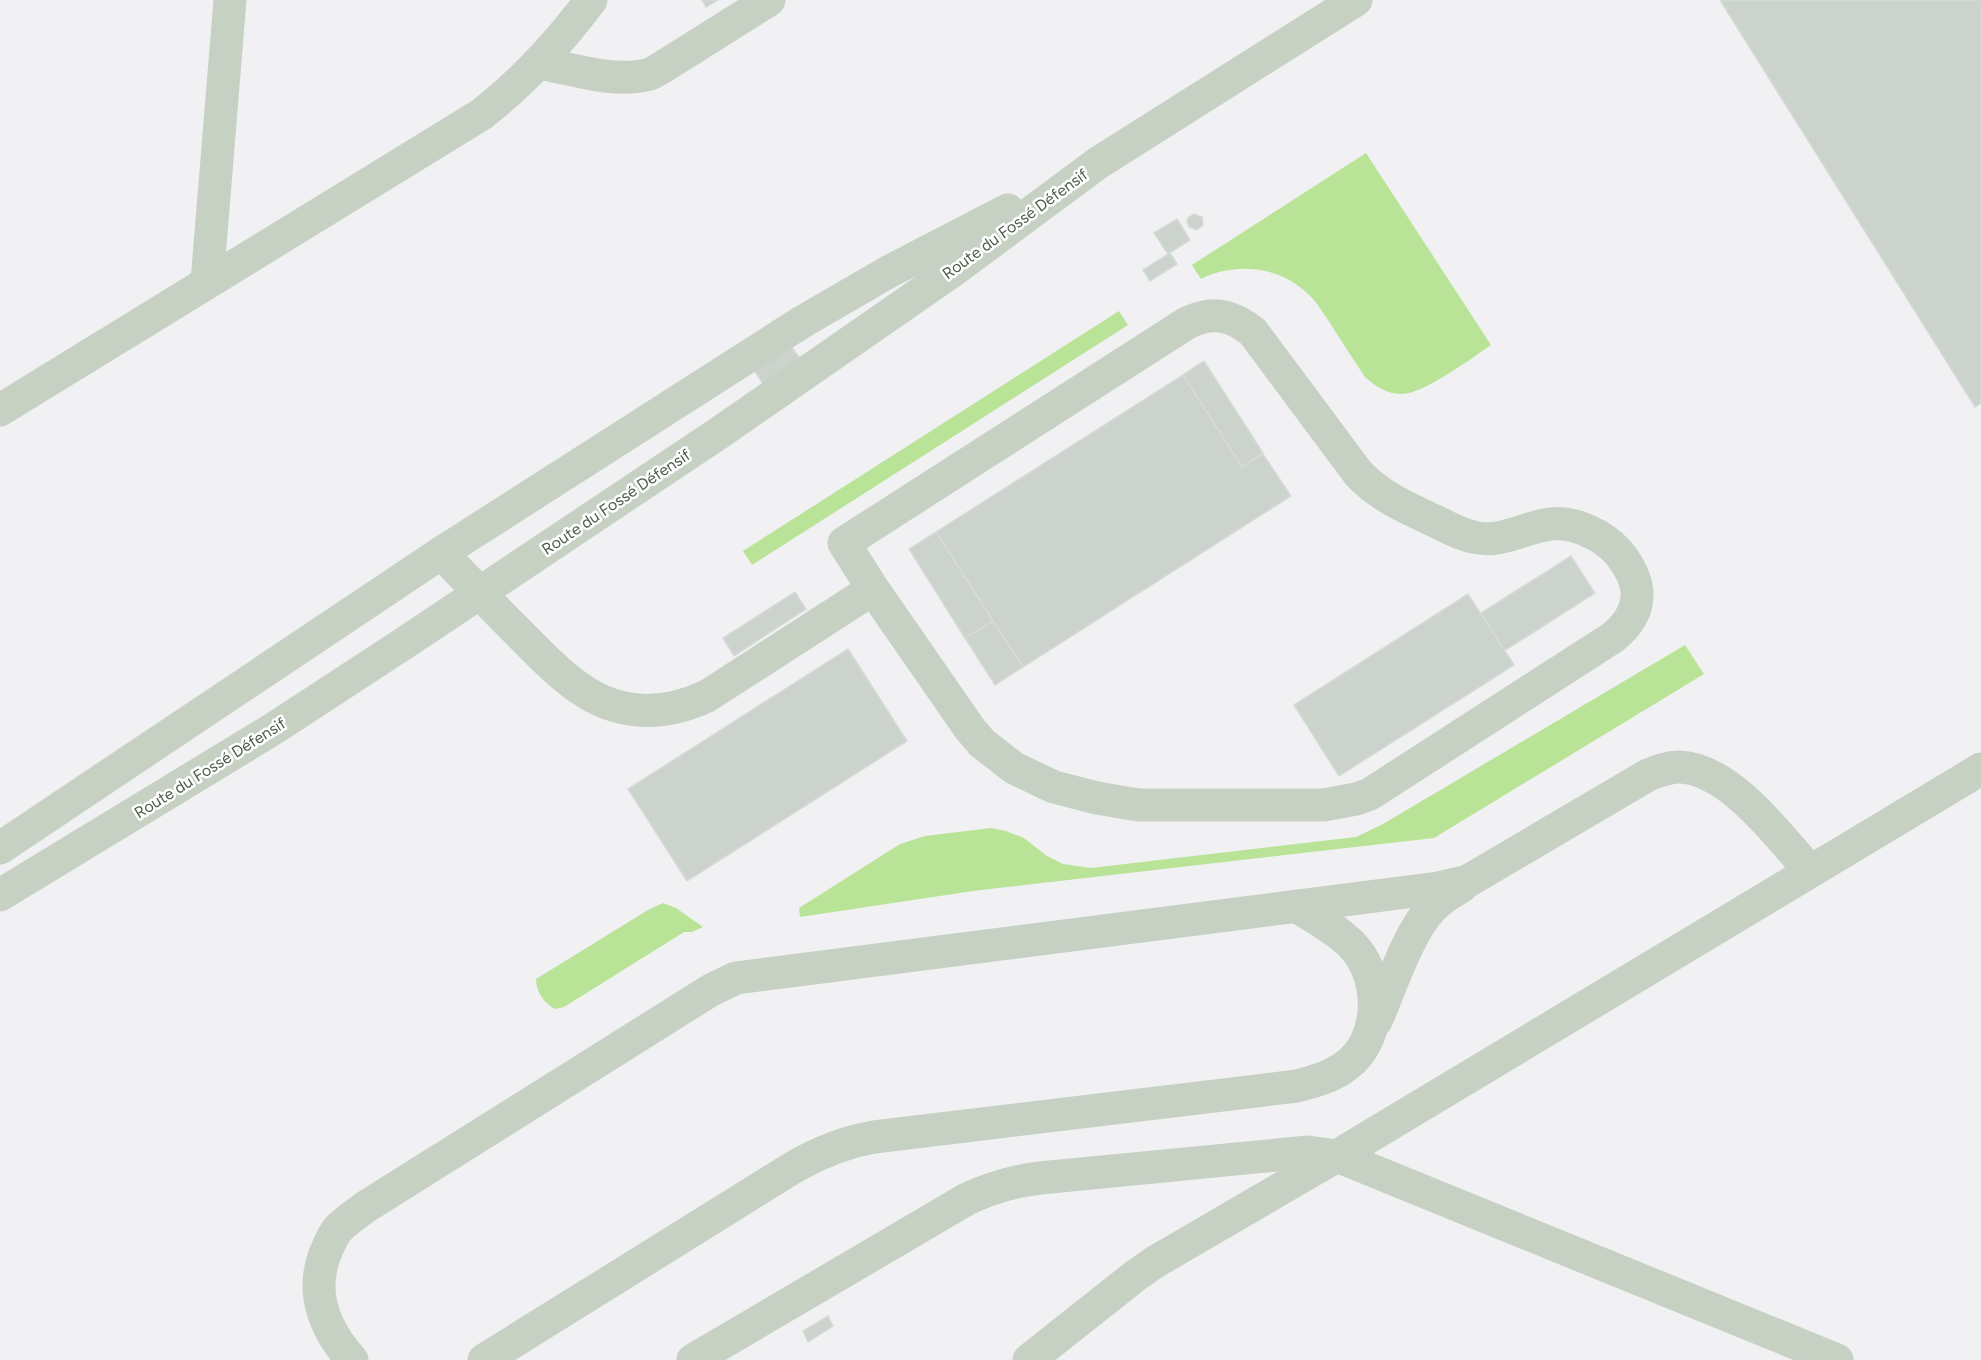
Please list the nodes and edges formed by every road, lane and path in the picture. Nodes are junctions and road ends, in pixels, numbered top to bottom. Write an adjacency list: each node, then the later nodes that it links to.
1 (230, 0): 7 (street)
2 (591, 0): 5 (street)
3 (769, 0): 5 (street)
4 (1356, 0): 6 (street)
5 (539, 63): 7 (street)
6 (1098, 163): 9 (street, Route du Fossé Défensif); 11 (street, Route du Fossé Défensif)
7 (207, 282): 8 (street)
8 (0, 410)
9 (441, 553): 11 (street); 13 (street, Route du Fossé Défensif)
10 (873, 589): 10 (street); 11 (street)
11 (480, 593): 16 (street, Route du Fossé Défensif)
12 (1981, 769): 14 (street)
13 (0, 849)
14 (1810, 871): 15 (street); 19 (street)
15 (1468, 881): 17 (street); 18 (street)
16 (0, 895)
17 (1296, 906): 18 (street); 20 (street)
18 (1371, 1034): 21 (street)
19 (1337, 1156): 22 (street); 23 (street); 24 (street)
20 (352, 1360)
21 (484, 1360)
22 (693, 1360)
23 (1029, 1360)
24 (1837, 1360)

